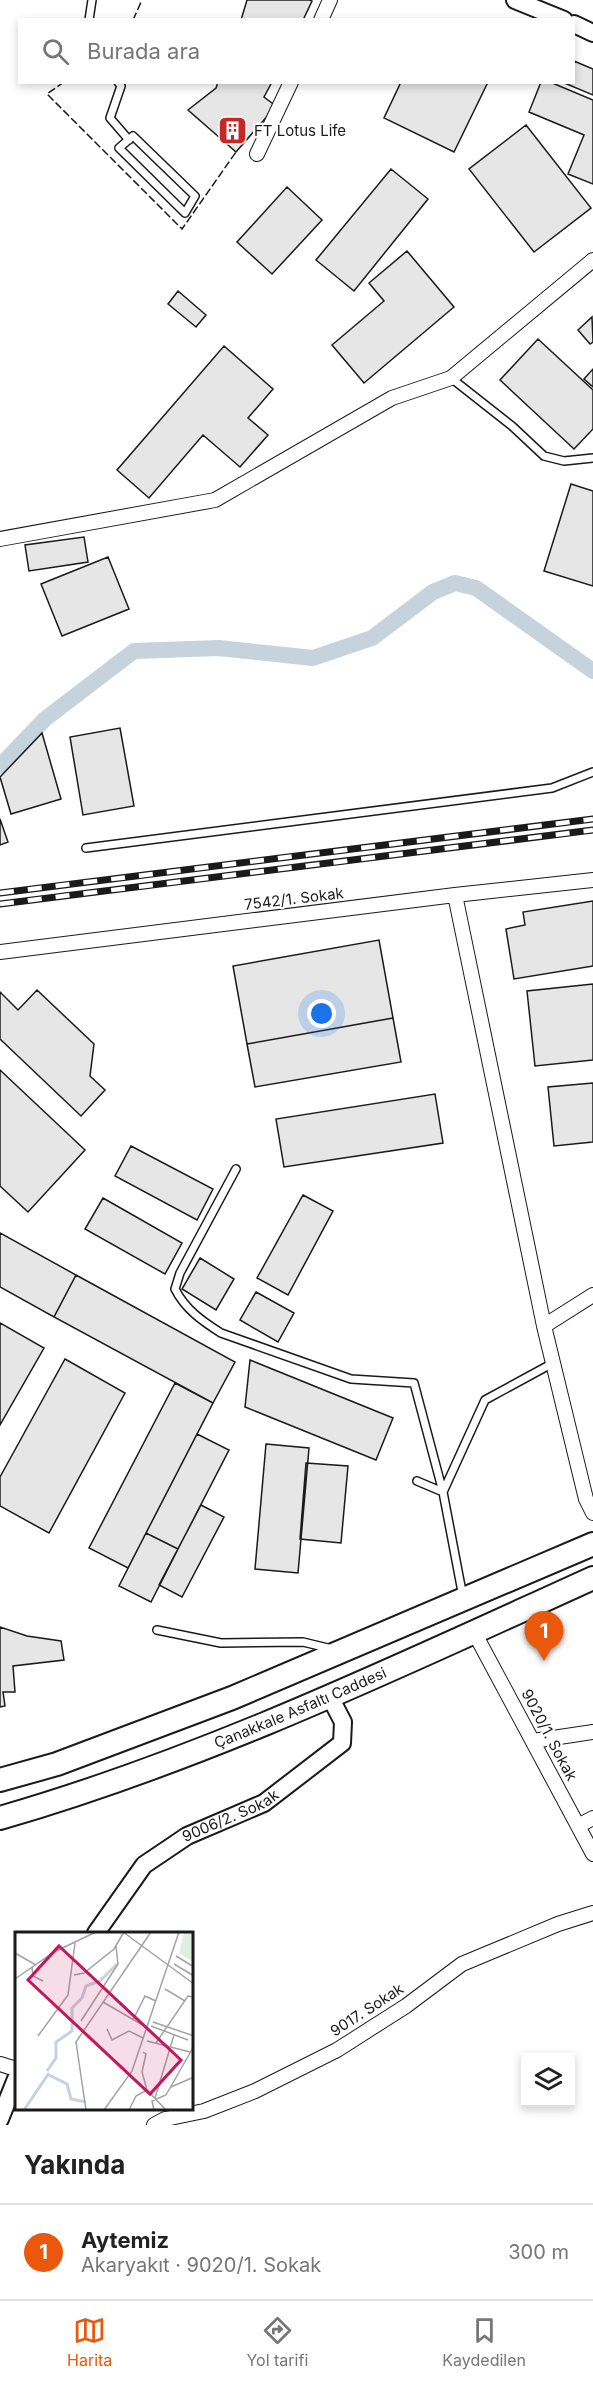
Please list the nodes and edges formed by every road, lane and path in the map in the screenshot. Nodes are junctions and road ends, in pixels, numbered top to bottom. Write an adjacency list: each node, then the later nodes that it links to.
1 (92, 0): 4 (lane)
2 (330, 0): 5 (street)
3 (515, 0): 6 (street)
4 (89, 18)
5 (322, 18)
6 (559, 18)
7 (575, 25): 8 (street)
8 (593, 33)
9 (120, 84): 11 (lane)
10 (290, 84): 12 (street)
11 (129, 140): 11 (lane)
12 (257, 154)
13 (593, 260): 14 (street)
14 (451, 378): 15 (lane); 16 (street)
15 (593, 458)
16 (0, 539)
17 (593, 772): 18 (lane)
18 (86, 848)
19 (593, 880): 20 (street, 7542/1. Sokak)
20 (455, 895): 21 (street, 7542/1. Sokak); 24 (street)
21 (0, 952)
22 (236, 1169): 27 (lane)
23 (593, 1295): 24 (street)
24 (544, 1326): 25 (street)
25 (553, 1363): 27 (lane); 28 (street)
26 (417, 1481): 27 (lane)
27 (443, 1492): 31 (lane)
28 (593, 1513)
29 (593, 1544): 31 (highway)
30 (593, 1578): 33 (highway, Çanakkale Asfaltı Caddesi)
31 (464, 1599): 34 (highway)
32 (157, 1630): 34 (lane)
33 (474, 1632): 35 (highway, Çanakkale Asfaltı Caddesi); 37 (street, 9020/1. Sokak)
34 (338, 1653): 38 (highway)
35 (330, 1697): 39 (highway, Çanakkale Asfaltı Caddesi); 44 (street, 9006/2. Sokak)
36 (593, 1732): 37 (street)
37 (533, 1741): 41 (street, 9020/1. Sokak)
38 (0, 1780)
39 (0, 1818)
40 (593, 1818): 41 (street)
41 (578, 1826): 42 (street, 9020/1. Sokak)
42 (593, 1854)
43 (593, 1913): 49 (street, 9017. Sokak)
44 (97, 1932)
45 (0, 2064): 46 (street)
46 (15, 2069)
47 (15, 2082): 48 (street)
48 (0, 2119)
49 (154, 2125)

